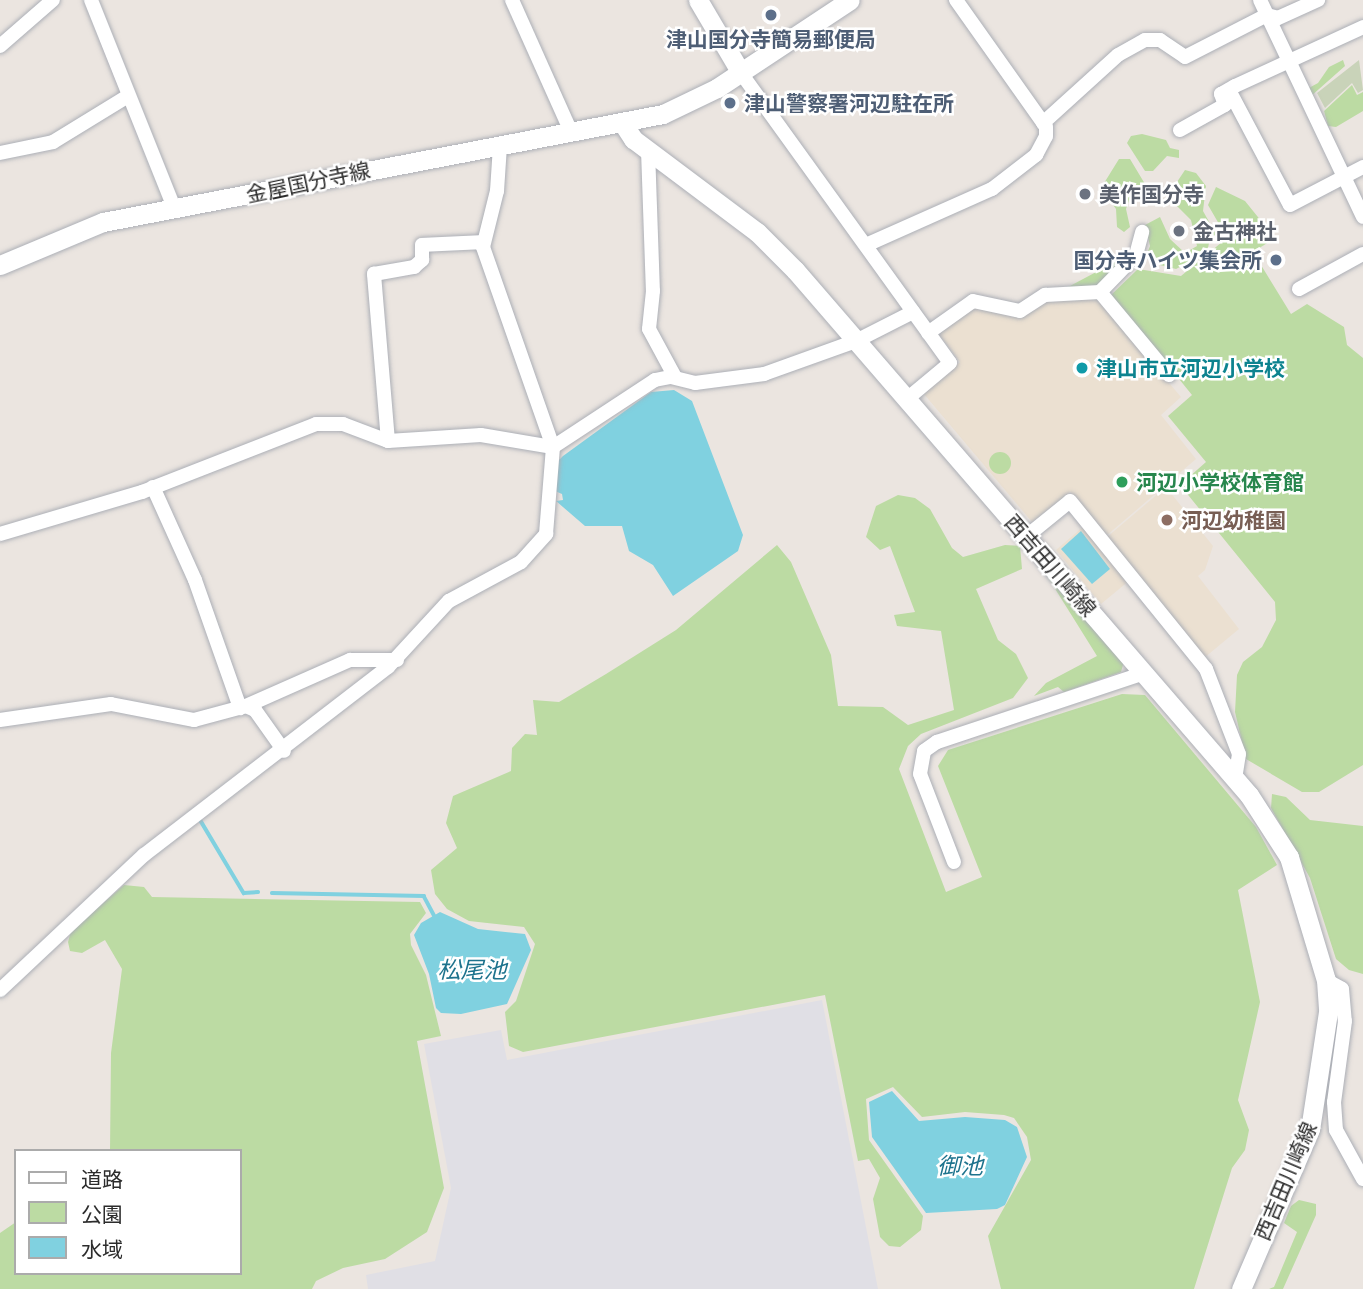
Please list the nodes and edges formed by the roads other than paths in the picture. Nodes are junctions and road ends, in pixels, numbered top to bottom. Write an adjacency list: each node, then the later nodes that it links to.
1 (53, 0): 11 (street)
2 (91, 0): 15 (street)
3 (512, 0): 19 (street)
4 (698, 0): 13 (main road)
5 (850, 0): 13 (main road)
6 (1261, 0): 9 (street)
7 (1318, 0): 9 (street)
8 (959, 3): 16 (street)
9 (1267, 15): 12 (street); 16 (street)
10 (1363, 27): 12 (street)
11 (0, 46)
12 (1287, 61): 14 (street); 24 (street)
13 (741, 73): 17 (main road); 29 (street)
14 (1229, 90): 18 (street); 24 (street)
15 (128, 96): 22 (street); 25 (street)
16 (1043, 123): 29 (street)
17 (624, 124): 19 (main road, 金屋国分寺線); 21 (main road, 西吉田川崎線)
18 (1180, 130)
19 (571, 132): 20 (main road, 金屋国分寺線)
20 (500, 146): 25 (main road, 金屋国分寺線); 28 (street)
21 (648, 150): 36 (main road, 西吉田川崎線); 38 (street)
22 (0, 153)
23 (1363, 167): 24 (street)
24 (1342, 177): 26 (street)
25 (174, 206): 31 (main road, 金屋国分寺線)
26 (1363, 217)
27 (1142, 232): 33 (street)
28 (483, 242): 40 (street); 41 (street)
29 (866, 245): 34 (street)
30 (1363, 254): 32 (street)
31 (0, 265)
32 (1299, 289)
33 (1100, 292): 35 (street); 37 (street)
34 (913, 312): 35 (street); 36 (street)
35 (928, 333): 39 (street)
36 (856, 341): 38 (street); 39 (main road, 西吉田川崎線)
37 (1169, 375)
38 (675, 377): 41 (street)
39 (907, 399): 44 (main road, 西吉田川崎線)
40 (388, 441): 41 (street); 42 (street)
41 (553, 447): 45 (street)
42 (153, 487): 43 (street); 47 (street)
43 (0, 534)
44 (1027, 536): 46 (main road, 西吉田川崎線); 50 (street)
45 (397, 660): 47 (street); 49 (street)
46 (1144, 673): 50 (main road, 西吉田川崎線); 51 (street)
47 (243, 707): 48 (street); 49 (street)
48 (0, 720)
49 (284, 751): 53 (street)
50 (1234, 778): 52 (main road, 西吉田川崎線)
51 (954, 862)
52 (1326, 979): 54 (street); 55 (main road, 西吉田川崎線)
53 (0, 990)
54 (1363, 1179)
55 (1241, 1289)

